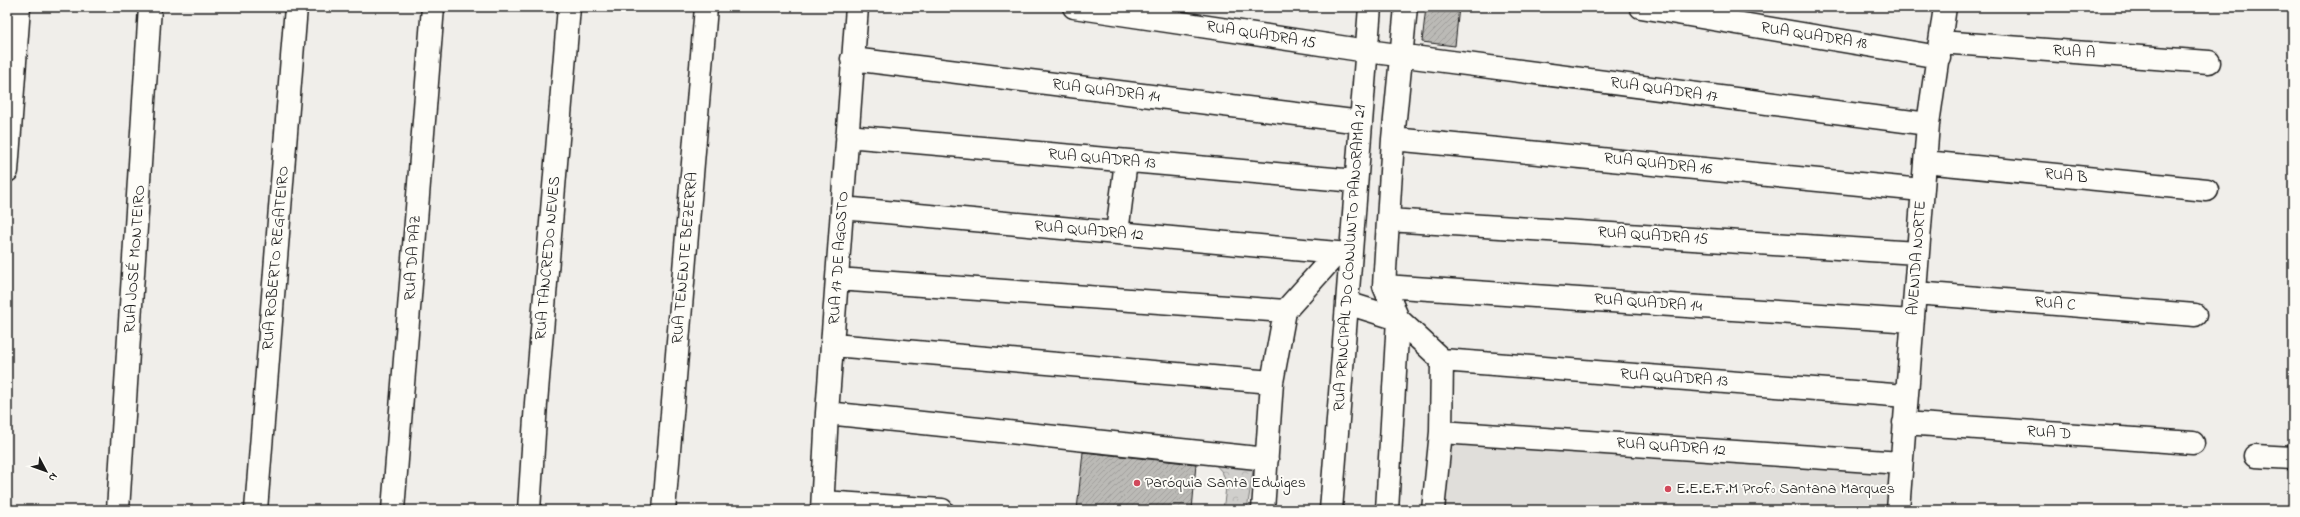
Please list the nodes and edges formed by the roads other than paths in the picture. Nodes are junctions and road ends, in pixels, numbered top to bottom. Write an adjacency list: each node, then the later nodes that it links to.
1 (19, 7): 24 (street)
2 (150, 7): 54 (street, RUA JOSÉ MONTEIRO)
3 (296, 7): 55 (street, RUA ROBERTO REGATEIRO)
4 (433, 7): 56 (street, RUA DA PAZ)
5 (569, 7): 57 (street, RUA TANCREDO NEVES)
6 (706, 7): 58 (street, RUA TENENTE BEZERRA)
7 (857, 7): 16 (street, RUA 17 DE AGOSTO)
8 (1074, 7): 14 (street, RUA QUADRA 15)
9 (1370, 7): 14 (street, RUA PRINCIPAL DO CONJUNTO PANORAMA 21)
10 (1406, 7): 15 (street)
11 (1641, 7): 13 (street, RUA QUADRA 18)
12 (1946, 7): 13 (street, AVENIDA NORTE)
13 (1939, 49): 17 (street, RUA A); 19 (street, AVENIDA NORTE)
14 (1367, 51): 15 (street, RUA QUADRA 15); 18 (street, RUA PRINCIPAL DO CONJUNTO PANORAMA 21)
15 (1401, 55): 19 (street, RUA QUADRA 17); 21 (street)
16 (852, 59): 18 (street, RUA QUADRA 14); 20 (street, RUA 17 DE AGOSTO)
17 (2209, 62)
18 (1361, 122): 25 (street, RUA PRINCIPAL DO CONJUNTO PANORAMA 21)
19 (1928, 124): 23 (street, AVENIDA NORTE)
20 (847, 136): 22 (street, RUA QUADRA 13); 28 (street, RUA 17 DE AGOSTO)
21 (1393, 139): 26 (street, RUA QUADRA 16); 29 (street)
22 (1126, 161): 25 (street, RUA QUADRA 13); 30 (street)
23 (1925, 162): 26 (street, AVENIDA NORTE); 27 (street, RUA B)
24 (7, 171)
25 (1356, 181): 32 (street, RUA PRINCIPAL DO CONJUNTO PANORAMA 21)
26 (1922, 190): 31 (street, AVENIDA NORTE)
27 (2207, 190)
28 (842, 208): 30 (street, RUA QUADRA 12); 33 (street, RUA 17 DE AGOSTO)
29 (1388, 220): 31 (street, RUA QUADRA 15); 34 (street)
30 (1117, 233): 32 (street, RUA QUADRA 12)
31 (1918, 253): 35 (street, AVENIDA NORTE)
32 (1344, 254): 36 (street, RUA PRINCIPAL DO CONJUNTO PANORAMA 21); 37 (street)
33 (837, 279): 37 (street); 41 (street, RUA 17 DE AGOSTO)
34 (1384, 286): 39 (street); 40 (street, RUA QUADRA 14)
35 (1914, 293): 38 (street, RUA C); 40 (street, AVENIDA NORTE)
36 (1347, 302): 39 (street); 61 (street, RUA PRINCIPAL DO CONJUNTO PANORAMA 21)
37 (1285, 311): 43 (street)
38 (2195, 315)
39 (1398, 319): 42 (street); 62 (street)
40 (1912, 321): 44 (street, AVENIDA NORTE)
41 (833, 345): 43 (street); 45 (street, RUA 17 DE AGOSTO)
42 (1442, 360): 44 (street, RUA QUADRA 13); 47 (street)
43 (1272, 382): 51 (street)
44 (1906, 396): 46 (street, AVENIDA NORTE)
45 (827, 413): 51 (street); 53 (street, RUA 17 DE AGOSTO)
46 (1904, 423): 48 (street, RUA D); 52 (street, AVENIDA NORTE)
47 (1441, 432): 52 (street, RUA QUADRA 12); 63 (street)
48 (2193, 443)
49 (2255, 456): 50 (street)
50 (2293, 458)
51 (1267, 459): 60 (street)
52 (1901, 463): 64 (street, AVENIDA NORTE)
53 (823, 506): 59 (street)
54 (118, 510)
55 (256, 510)
56 (393, 510)
57 (529, 510)
58 (664, 510)
59 (942, 510)
60 (1263, 510)
61 (1330, 510)
62 (1387, 510)
63 (1434, 510)
64 (1898, 510)

